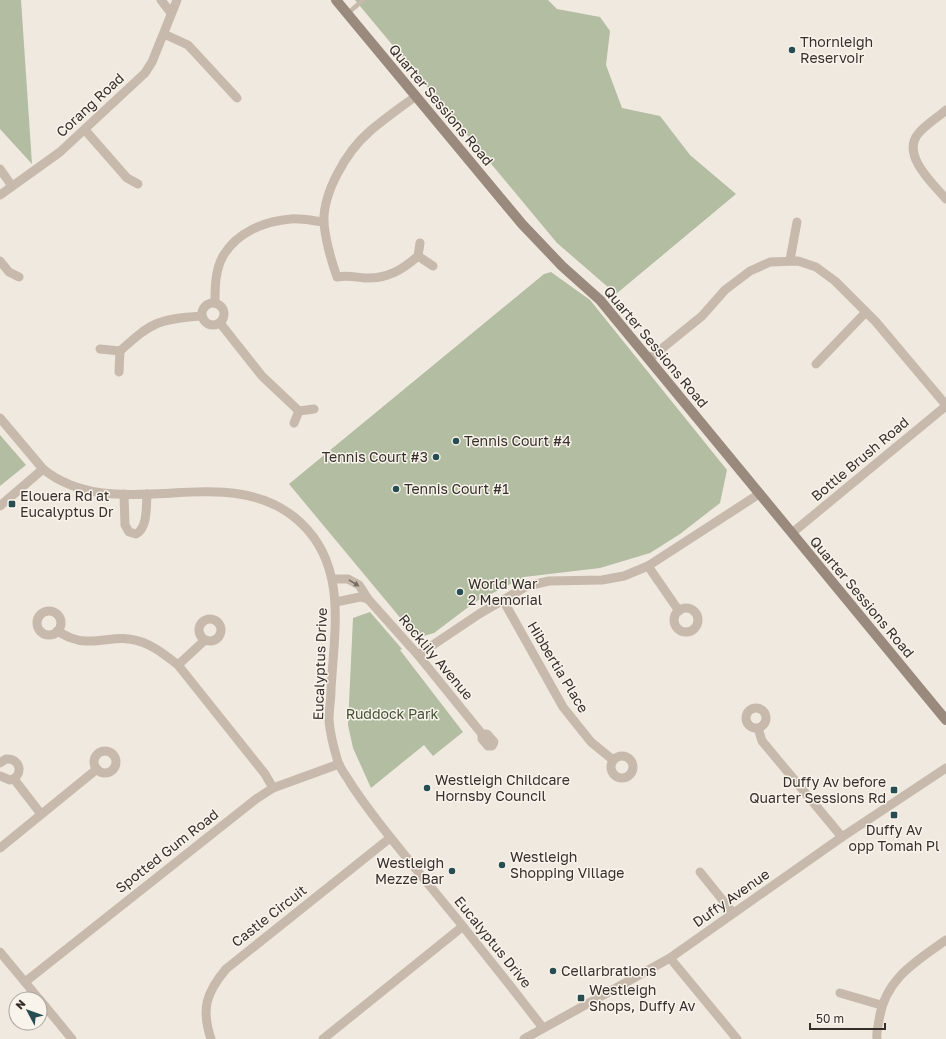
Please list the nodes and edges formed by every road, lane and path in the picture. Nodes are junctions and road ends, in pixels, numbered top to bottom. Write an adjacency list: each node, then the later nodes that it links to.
1 (161, 0): 5 (street)
2 (177, 0): 5 (street, Corang Road)
3 (336, 0): 6 (main road, Quarter Sessions Road)
4 (363, 0): 6 (lane)
5 (171, 13): 7 (street, Corang Road)
6 (348, 14): 8 (main road, Quarter Sessions Road)
7 (164, 34): 9 (street); 11 (street, Corang Road)
8 (416, 96): 17 (street); 31 (main road, Quarter Sessions Road)
9 (237, 98)
10 (946, 110): 16 (street)
11 (85, 130): 13 (street); 14 (street, Corang Road)
12 (0, 169): 14 (street)
13 (138, 184)
14 (12, 186): 15 (street, Corang Road)
15 (0, 195)
16 (946, 199)
17 (324, 222): 20 (street); 25 (street)
18 (797, 222): 21 (street)
19 (420, 243): 20 (street)
20 (418, 256): 23 (street)
21 (790, 260): 26 (street); 31 (street)
22 (0, 261): 24 (street)
23 (433, 266)
24 (19, 277)
25 (215, 303): 27 (street); 28 (street)
26 (866, 312): 32 (street); 34 (street)
27 (202, 316): 28 (street); 30 (street)
28 (220, 323): 36 (street)
29 (100, 349): 30 (street)
30 (120, 352): 33 (street)
31 (649, 359): 42 (main road, Quarter Sessions Road)
32 (816, 364)
33 (119, 372)
34 (946, 405): 44 (street, Bottle Brush Road)
35 (314, 409): 36 (street)
36 (299, 411): 38 (street)
37 (0, 418): 39 (street, Eucalyptus Drive)
38 (294, 423)
39 (43, 469): 40 (street, Eucalyptus Drive); 43 (street)
40 (124, 494): 41 (street, Eucalyptus Drive); 41 (street)
41 (147, 494): 46 (street, Eucalyptus Drive)
42 (759, 494): 44 (main road, Quarter Sessions Road); 45 (street)
43 (0, 506)
44 (792, 534): 55 (main road, Quarter Sessions Road)
45 (648, 566): 48 (street); 50 (street)
46 (334, 579): 47 (street, Rocklily Avenue, one-way to 47); 49 (street, Eucalyptus Drive)
47 (368, 599): 49 (street); 53 (street, Rocklily Avenue)
48 (503, 600): 53 (street); 58 (street, Hibbertia Place)
49 (336, 602): 60 (street, Eucalyptus Drive)
50 (679, 611)
51 (57, 631): 54 (street)
52 (205, 640): 54 (street)
53 (418, 655): 57 (street, Rocklily Avenue)
54 (178, 665): 65 (street)
55 (946, 720)
56 (758, 728): 67 (street)
57 (482, 734)
58 (613, 760)
59 (0, 763): 64 (street)
60 (339, 764): 65 (street, Spotted Gum Road); 68 (street, Eucalyptus Drive)
61 (946, 768): 67 (street, Duffy Avenue)
62 (97, 769): 66 (street)
63 (0, 776): 64 (street)
64 (14, 779): 66 (street)
65 (273, 788): 76 (street, Spotted Gum Road)
66 (41, 814): 69 (street)
67 (842, 837): 71 (street, Duffy Avenue)
68 (390, 838): 72 (street, Eucalyptus Drive); 83 (street, Castle Circuit)
69 (0, 848)
70 (700, 872): 71 (street)
71 (733, 913): 75 (street, Duffy Avenue)
72 (462, 927): 81 (street, Eucalyptus Drive); 84 (street)
73 (946, 940): 79 (street)
74 (0, 952): 76 (street)
75 (670, 958): 81 (street, Duffy Avenue); 86 (street)
76 (25, 982): 77 (street)
77 (32, 991)
78 (840, 993): 79 (street)
79 (881, 1005): 87 (street)
80 (48, 1010): 82 (street)
81 (543, 1028): 85 (street, Duffy Avenue)
82 (72, 1039)
83 (211, 1039)
84 (323, 1039)
85 (524, 1039)
86 (737, 1039)
87 (877, 1039)

